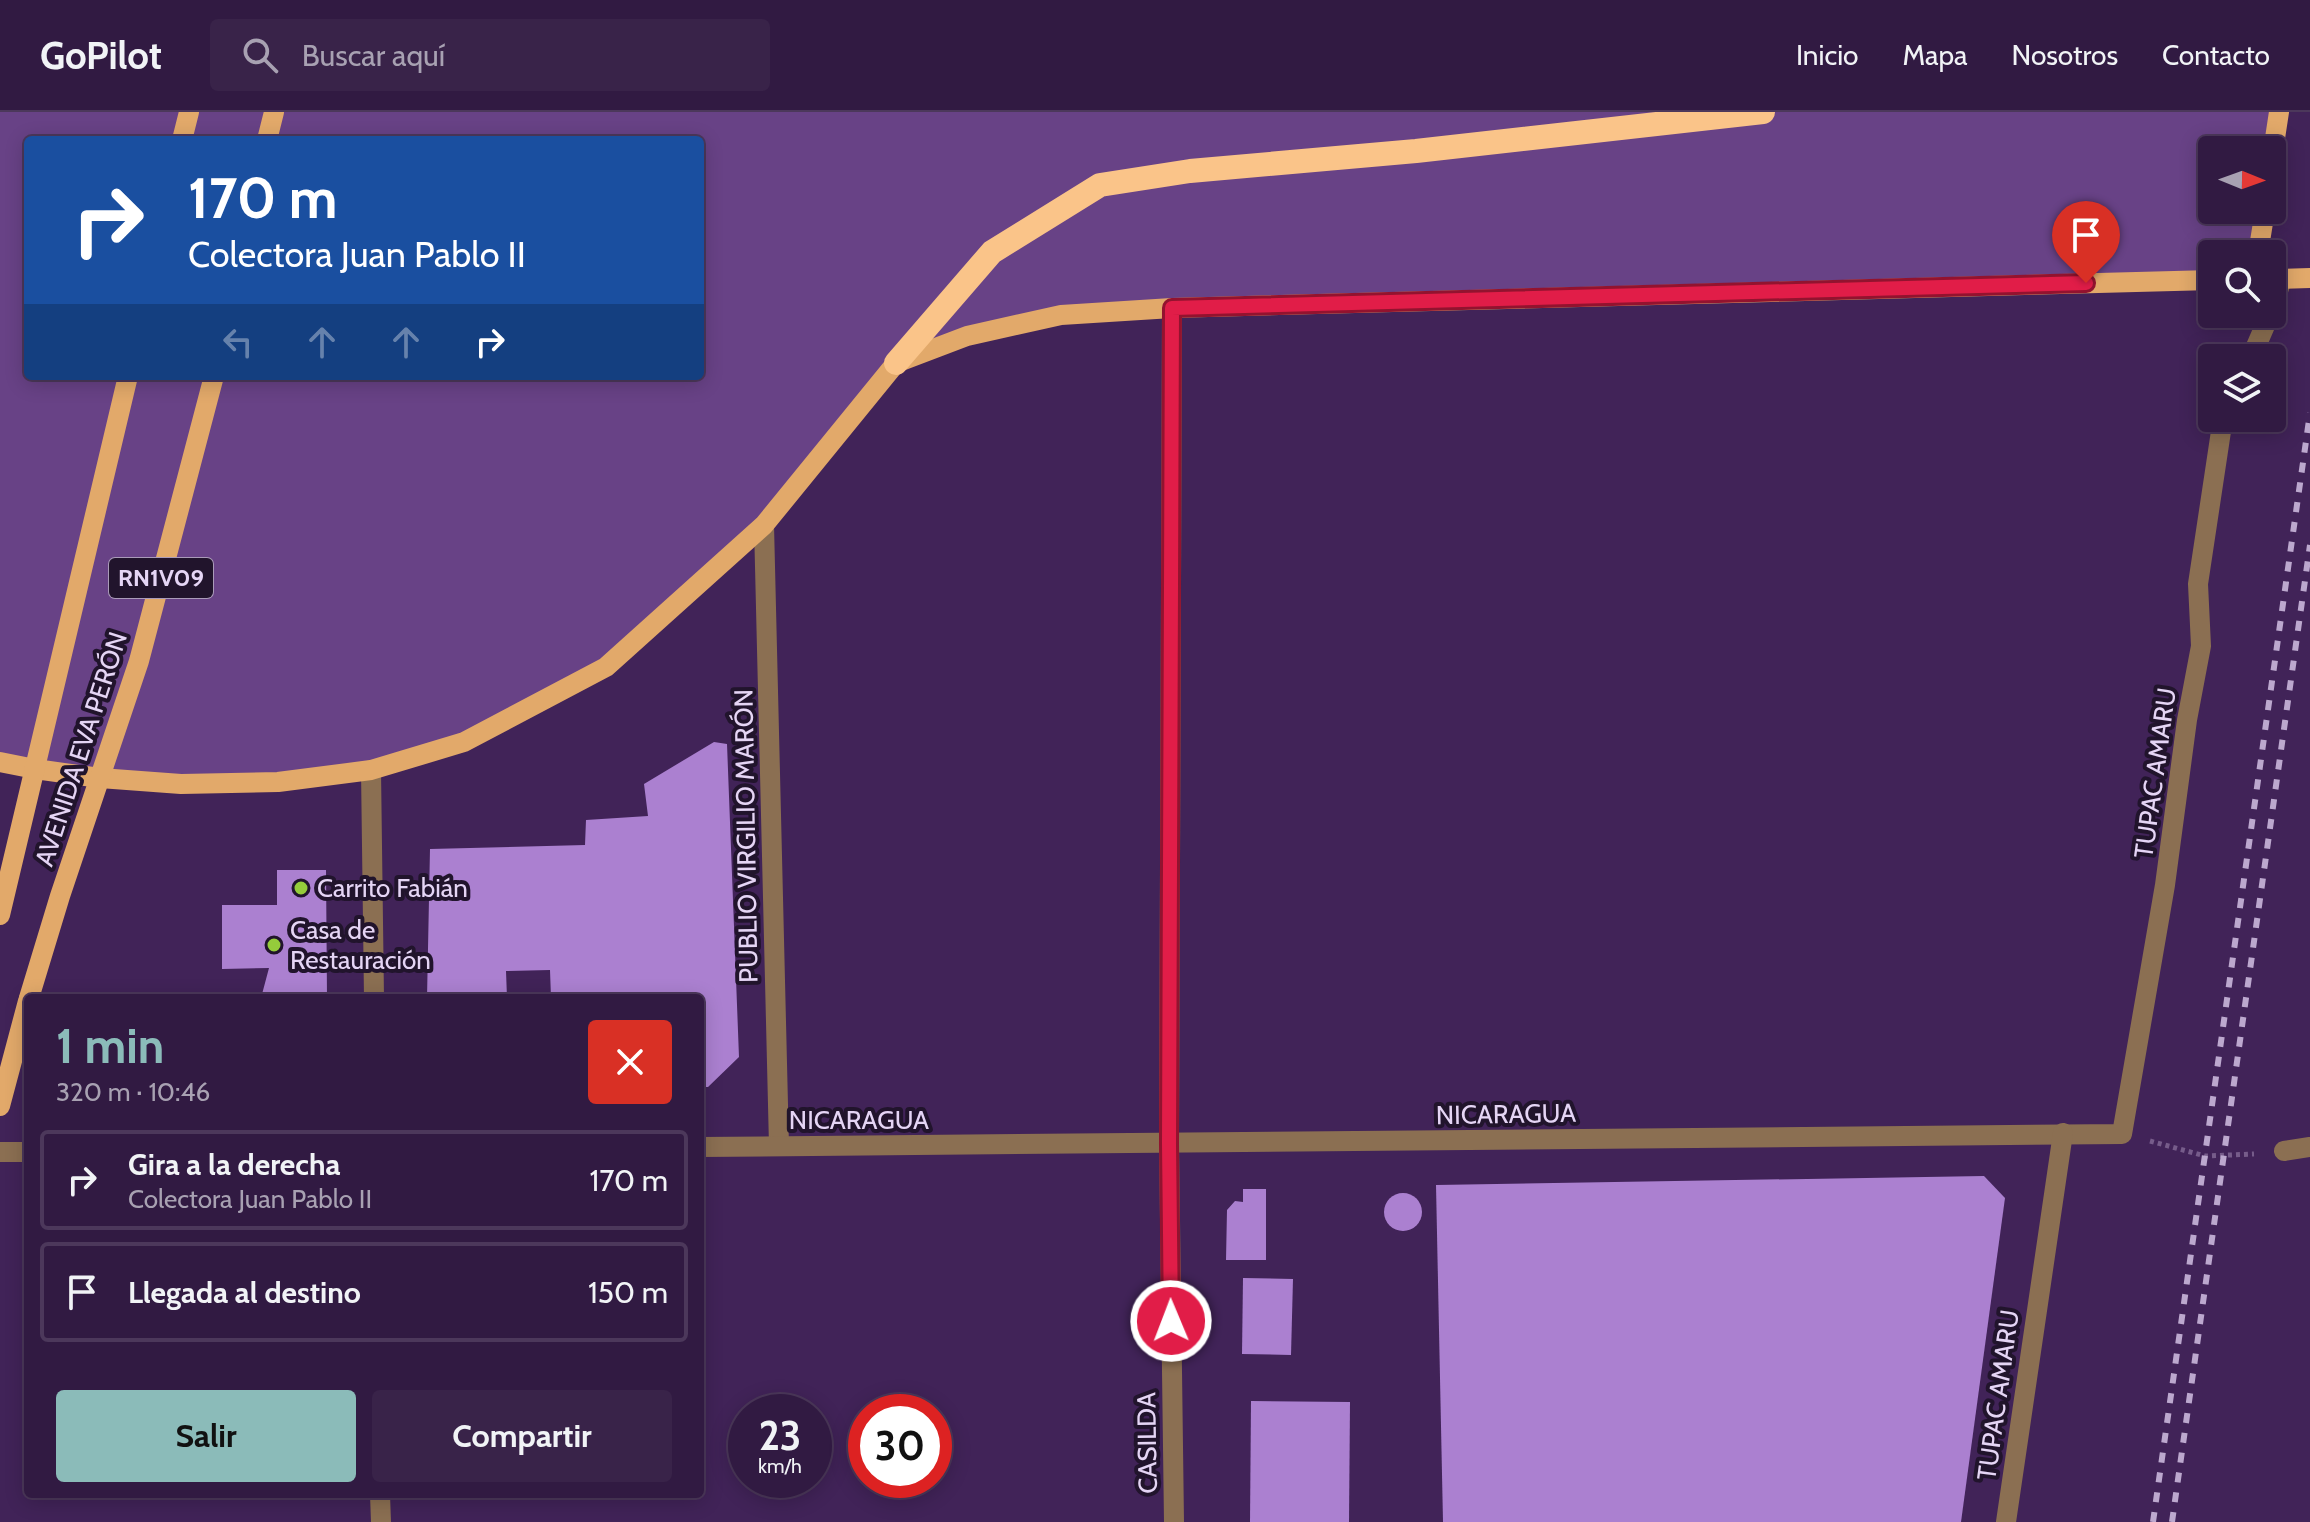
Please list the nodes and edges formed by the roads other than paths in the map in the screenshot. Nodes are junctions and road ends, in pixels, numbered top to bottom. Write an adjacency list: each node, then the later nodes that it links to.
1 (189, 112): 5 (main road)
2 (274, 112): 6 (main road)
3 (1763, 112): 12 (highway)
4 (2279, 112): 7 (main road)
5 (183, 136)
6 (268, 136)
7 (2275, 136)
8 (2310, 278): 9 (main road)
9 (2286, 279)
10 (2198, 280): 11 (main road)
11 (1172, 308): 12 (main road); 28 (street, CASILDA)
12 (896, 363): 16 (main road)
13 (127, 380): 18 (main road, AVENIDA EVA PERÓN / RN1V09)
14 (213, 380): 20 (main road, AVENIDA EVA PERÓN / RN1V09)
15 (2221, 432): 27 (street, TUPAC AMARU)
16 (764, 525): 19 (main road); 29 (street, PUBLIO VIRGILIO MARÓN)
17 (0, 762): 18 (main road)
18 (35, 769): 20 (main road); 21 (main road, AVENIDA EVA PERÓN)
19 (371, 770): 20 (main road); 23 (street)
20 (100, 778): 22 (main road, AVENIDA EVA PERÓN)
21 (0, 915)
22 (30, 994)
23 (374, 994)
24 (24, 1015): 25 (main road, AVENIDA EVA PERÓN)
25 (0, 1106)
26 (2063, 1133): 27 (street, NICARAGUA); 28 (street, NICARAGUA); 38 (street, TUPAC AMARU)
27 (2122, 1134)
28 (1169, 1144): 29 (street, NICARAGUA); 37 (street, CASILDA)
29 (779, 1146): 30 (street, NICARAGUA)
30 (704, 1147)
31 (2310, 1147): 32 (street)
32 (2284, 1151)
33 (0, 1152): 34 (street)
34 (24, 1152)
35 (380, 1498): 36 (street)
36 (381, 1522)
37 (1174, 1522)
38 (2006, 1522)

